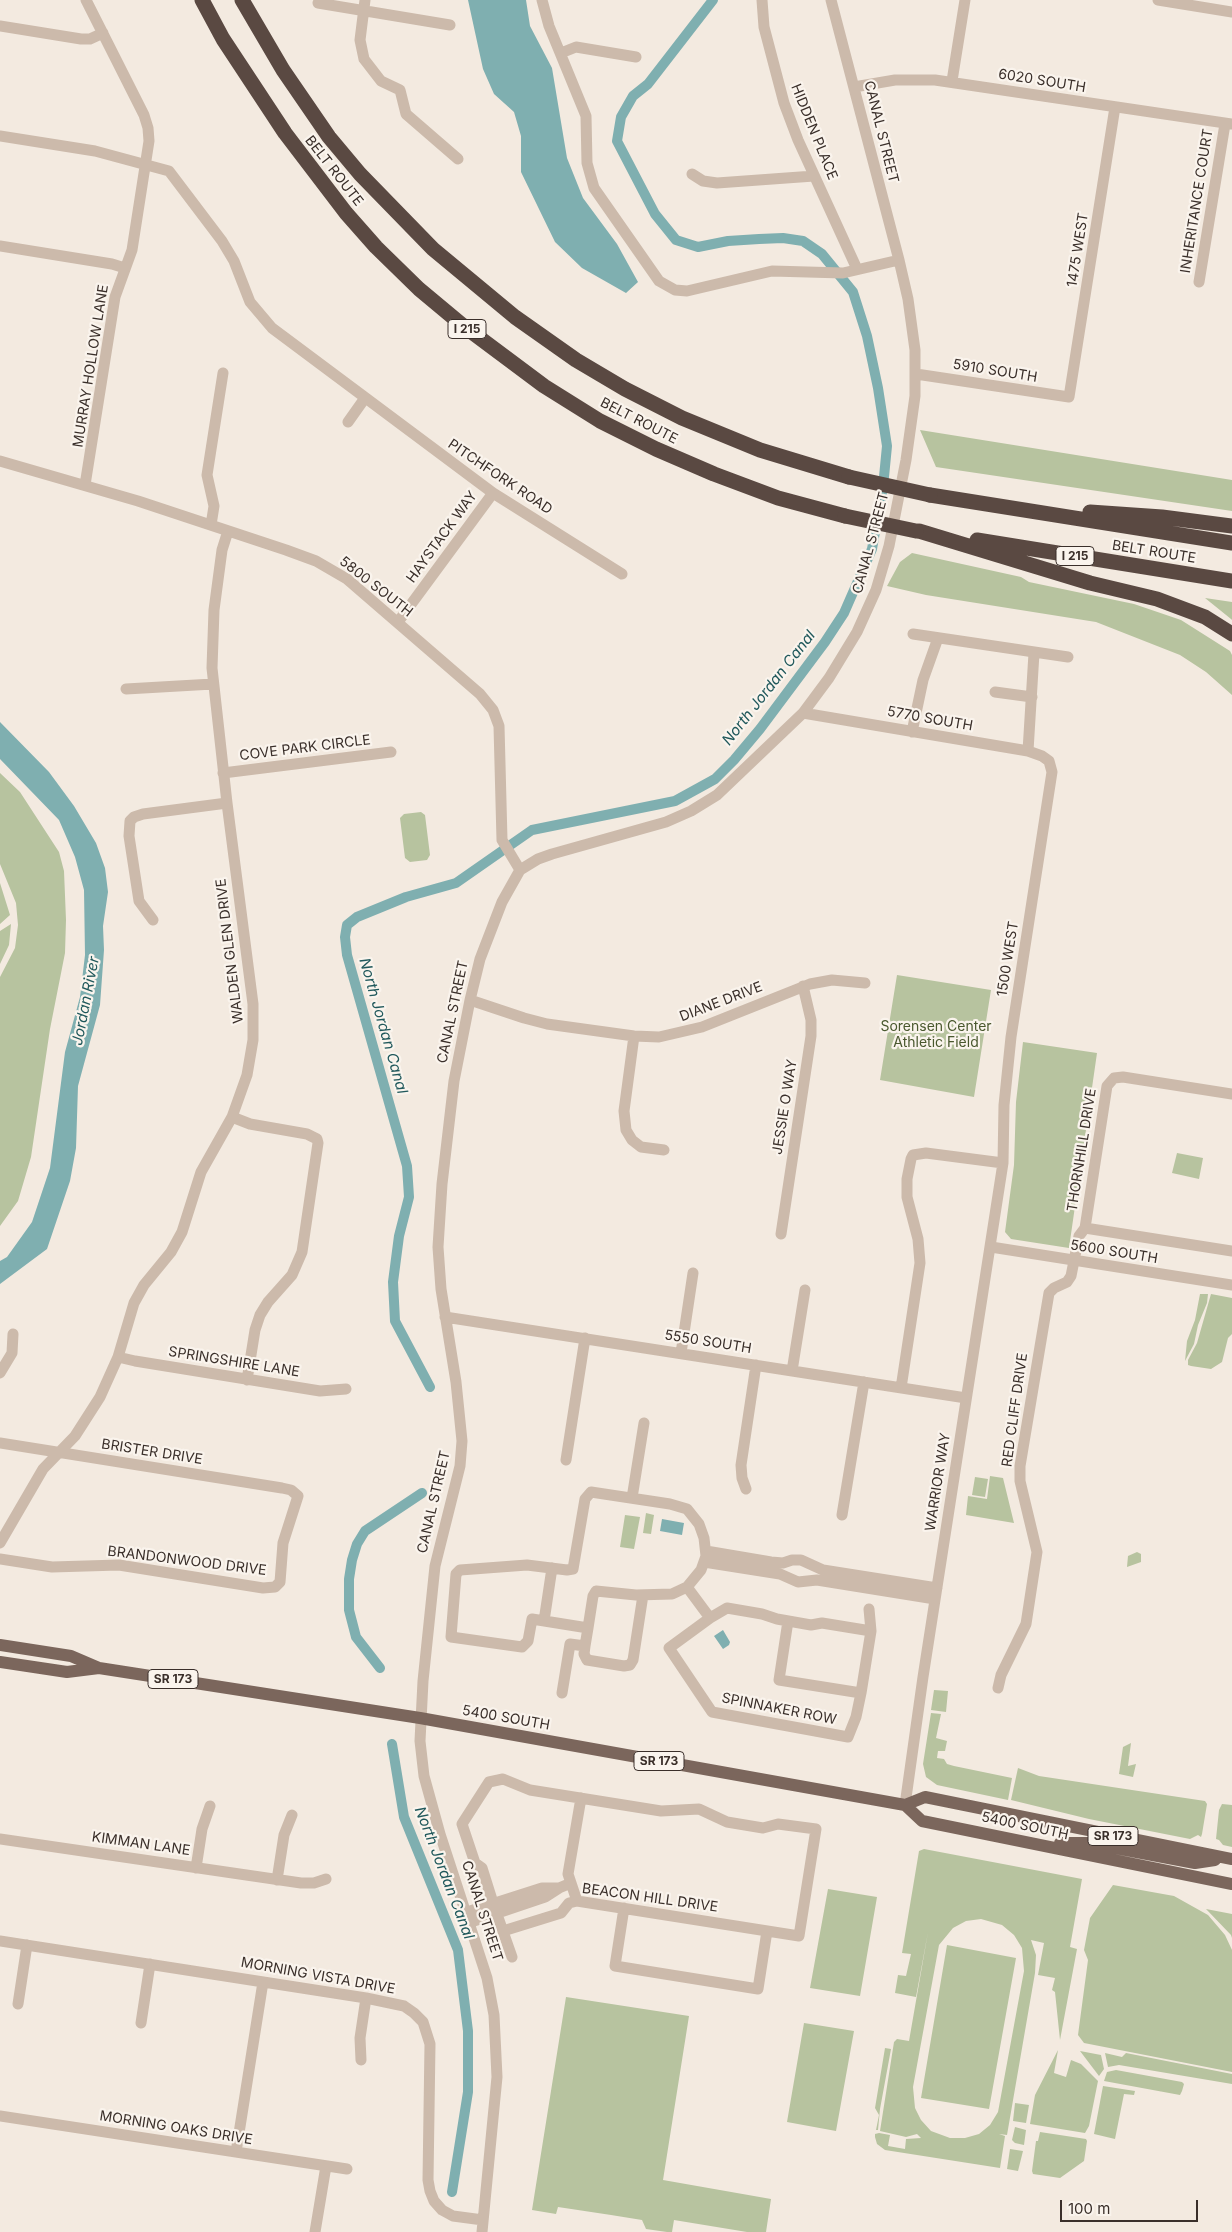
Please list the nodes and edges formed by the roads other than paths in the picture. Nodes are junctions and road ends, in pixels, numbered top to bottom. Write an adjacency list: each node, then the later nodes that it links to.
1 (86, 0): 15 (street, MURRAY HOLLOW LANE)
2 (202, 0): 44 (highway, BELT ROUTE / I 215, bridge)
3 (242, 0): 40 (highway, BELT ROUTE / I 215, bridge)
4 (542, 0): 16 (street)
5 (762, 0): 26 (street, HIDDEN PLACE)
6 (831, 0): 19 (street, CANAL STREET)
7 (964, 0): 18 (street)
8 (1158, 0): 9 (street)
9 (1177, 1): 12 (street)
10 (318, 4): 11 (street)
11 (364, 5): 13 (street); 23 (street)
12 (1232, 12)
13 (450, 25)
14 (0, 26): 15 (street)
15 (102, 33): 24 (street, MURRAY HOLLOW LANE)
16 (561, 53): 17 (street); 30 (street)
17 (636, 57)
18 (952, 81): 19 (street, 6020 SOUTH); 20 (street, 6020 SOUTH)
19 (854, 87): 28 (street, CANAL STREET)
20 (1115, 108): 21 (street, 6020 SOUTH); 34 (street, 1475 WEST)
21 (1228, 124): 31 (street, INHERITANCE COURT)
22 (0, 136): 24 (street, PITCHFORK ROAD)
23 (458, 159)
24 (146, 164): 29 (street, MURRAY HOLLOW LANE); 35 (street, PITCHFORK ROAD)
25 (692, 174): 26 (street)
26 (814, 176): 30 (street, HIDDEN PLACE)
27 (0, 246): 29 (street)
28 (899, 260): 30 (street); 33 (street, CANAL STREET)
29 (125, 268): 38 (street, MURRAY HOLLOW LANE)
30 (857, 270)
31 (1199, 282)
32 (223, 373): 41 (street)
33 (916, 374): 34 (street, 5910 SOUTH); 58 (street, CANAL STREET)
34 (1069, 397)
35 (366, 398): 36 (street); 39 (street, PITCHFORK ROAD)
36 (348, 422)
37 (0, 461): 38 (street, 5800 SOUTH)
38 (85, 485): 41 (street, 5800 SOUTH)
39 (493, 493): 46 (street, PITCHFORK ROAD); 48 (street, HAYSTACK WAY)
40 (994, 505): 42 (highway); 45 (highway, BELT ROUTE / I 215)
41 (210, 525): 43 (street, 5800 SOUTH)
42 (1232, 526)
43 (228, 531): 48 (street, 5800 SOUTH); 54 (street, WALDEN GLEN DRIVE)
44 (918, 531): 47 (highway, BELT ROUTE / I 215); 50 (highway)
45 (1232, 543)
46 (622, 574)
47 (1232, 580)
48 (398, 622): 65 (street, 5800 SOUTH)
49 (913, 634): 51 (street)
50 (1232, 634)
51 (938, 638): 52 (street); 59 (street)
52 (1034, 653): 53 (street); 57 (street)
53 (1068, 657)
54 (213, 684): 55 (street); 63 (street, WALDEN GLEN DRIVE)
55 (126, 689)
56 (995, 692): 57 (street)
57 (1032, 697): 60 (street)
58 (803, 713): 59 (street, 5770 SOUTH); 65 (street, CANAL STREET)
59 (912, 732): 60 (street, 5770 SOUTH)
60 (1028, 751): 62 (street, 5770 SOUTH)
61 (391, 752): 63 (street, COVE PARK CIRCLE)
62 (1049, 761): 74 (street, 1500 WEST)
63 (223, 773): 64 (street, WALDEN GLEN DRIVE)
64 (227, 803): 66 (street); 72 (street, WALDEN GLEN DRIVE)
65 (520, 870): 69 (street, CANAL STREET)
66 (153, 920)
67 (865, 984): 68 (street, DIANE DRIVE)
68 (803, 986): 70 (street, DIANE DRIVE); 76 (street, JESSIE O WAY)
69 (470, 1000): 70 (street, DIANE DRIVE); 83 (street, CANAL STREET)
70 (634, 1036): 73 (street)
71 (1232, 1094): 75 (street, THORNHILL DRIVE)
72 (232, 1117): 87 (street, WALDEN GLEN DRIVE); 91 (street)
73 (664, 1150)
74 (1003, 1163): 77 (street, WARRIOR WAY); 93 (street)
75 (1085, 1228): 78 (street, THORNHILL DRIVE); 79 (street, THORNHILL DRIVE)
76 (781, 1234)
77 (991, 1247): 79 (street, 5600 SOUTH); 95 (street, WARRIOR WAY)
78 (1232, 1251)
79 (1075, 1261): 81 (street, 5600 SOUTH); 121 (street, RED CLIFF DRIVE)
80 (693, 1273): 86 (street)
81 (1232, 1285)
82 (805, 1290): 89 (street)
83 (445, 1317): 85 (street, 5550 SOUTH); 124 (street, CANAL STREET)
84 (13, 1334): 90 (street)
85 (585, 1338): 86 (street, 5550 SOUTH); 99 (street)
86 (680, 1353): 88 (street, 5550 SOUTH)
87 (118, 1357): 91 (street, SPRINGSHIRE LANE); 98 (street, WALDEN GLEN DRIVE)
88 (756, 1365): 89 (street, 5550 SOUTH); 100 (street)
89 (792, 1371): 92 (street, 5550 SOUTH)
90 (0, 1373)
91 (247, 1380): 94 (street, SPRINGSHIRE LANE)
92 (864, 1382): 93 (street, 5550 SOUTH); 103 (street)
93 (901, 1388): 95 (street, 5550 SOUTH)
94 (346, 1389)
95 (966, 1398): 109 (street, WARRIOR WAY)
96 (644, 1423): 102 (street)
97 (0, 1443): 98 (street, BRISTER DRIVE)
98 (58, 1452): 101 (street, BRISTER DRIVE); 104 (street, WALDEN GLEN DRIVE)
99 (566, 1460)
100 (746, 1489)
101 (298, 1496): 106 (street, BRANDONWOOD DRIVE)
102 (632, 1498): 105 (street); 107 (street)
103 (842, 1515)
104 (0, 1543)
105 (705, 1557): 108 (street); 109 (street); 109 (street)
106 (0, 1559)
107 (552, 1568): 113 (street); 113 (street)
108 (687, 1586): 110 (street); 112 (street)
109 (936, 1593): 126 (street, WARRIOR WAY)
110 (643, 1595): 115 (street); 118 (street)
111 (869, 1609): 116 (street)
112 (710, 1618): 114 (street); 123 (street, SPINNAKER ROW)
113 (544, 1621): 115 (street)
114 (788, 1621): 116 (street); 123 (street)
115 (588, 1628): 118 (street)
116 (871, 1631): 123 (street)
117 (0, 1645): 120 (main road, 5400 SOUTH / SR 173)
118 (585, 1646): 122 (street)
119 (0, 1662): 120 (main road, 5400 SOUTH / SR 173)
120 (99, 1668): 124 (main road, 5400 SOUTH / SR 173)
121 (998, 1688)
122 (562, 1693)
123 (861, 1693)
124 (420, 1718): 126 (main road, 5400 SOUTH / SR 173); 140 (street, CANAL STREET)
125 (581, 1798): 135 (street); 138 (street); 141 (street, BEACON HILL DRIVE)
126 (906, 1805): 130 (main road, 5400 SOUTH / SR 173); 131 (main road, 5400 SOUTH / SR 173)
127 (210, 1806): 132 (street)
128 (292, 1815): 134 (street)
129 (0, 1839): 132 (street, KIMMAN LANE)
130 (1032, 1842): 131 (main road); 136 (main road, 5400 SOUTH / SR 173)
131 (1229, 1858)
132 (196, 1868): 134 (street, KIMMAN LANE)
133 (326, 1879): 134 (street, KIMMAN LANE)
134 (277, 1880)
135 (571, 1883): 137 (street); 138 (street, BEACON HILL DRIVE)
136 (1232, 1884)
137 (577, 1901): 139 (street, BEACON HILL DRIVE); 142 (street, BEACON HILL DRIVE)
138 (495, 1908): 140 (street, BEACON HILL DRIVE); 142 (street)
139 (624, 1908): 141 (street, BEACON HILL DRIVE); 141 (street)
140 (469, 1917): 156 (street, CANAL STREET)
141 (767, 1931)
142 (503, 1932): 145 (street)
143 (0, 1941): 144 (street, MORNING VISTA DRIVE)
144 (27, 1945): 146 (street, MORNING VISTA DRIVE); 149 (street)
145 (512, 1957)
146 (150, 1964): 147 (street, MORNING VISTA DRIVE); 150 (street)
147 (263, 1982): 148 (street, MORNING VISTA DRIVE); 153 (street)
148 (366, 1998): 151 (street); 156 (street, MORNING VISTA DRIVE)
149 (18, 2004)
150 (141, 2023)
151 (361, 2060)
152 (0, 2116): 153 (street, MORNING OAKS DRIVE)
153 (236, 2152): 154 (street, MORNING OAKS DRIVE)
154 (326, 2166): 155 (street, MORNING OAKS DRIVE); 157 (street)
155 (347, 2169)
156 (483, 2220): 158 (street, CANAL STREET)
157 (315, 2232)
158 (482, 2232)

